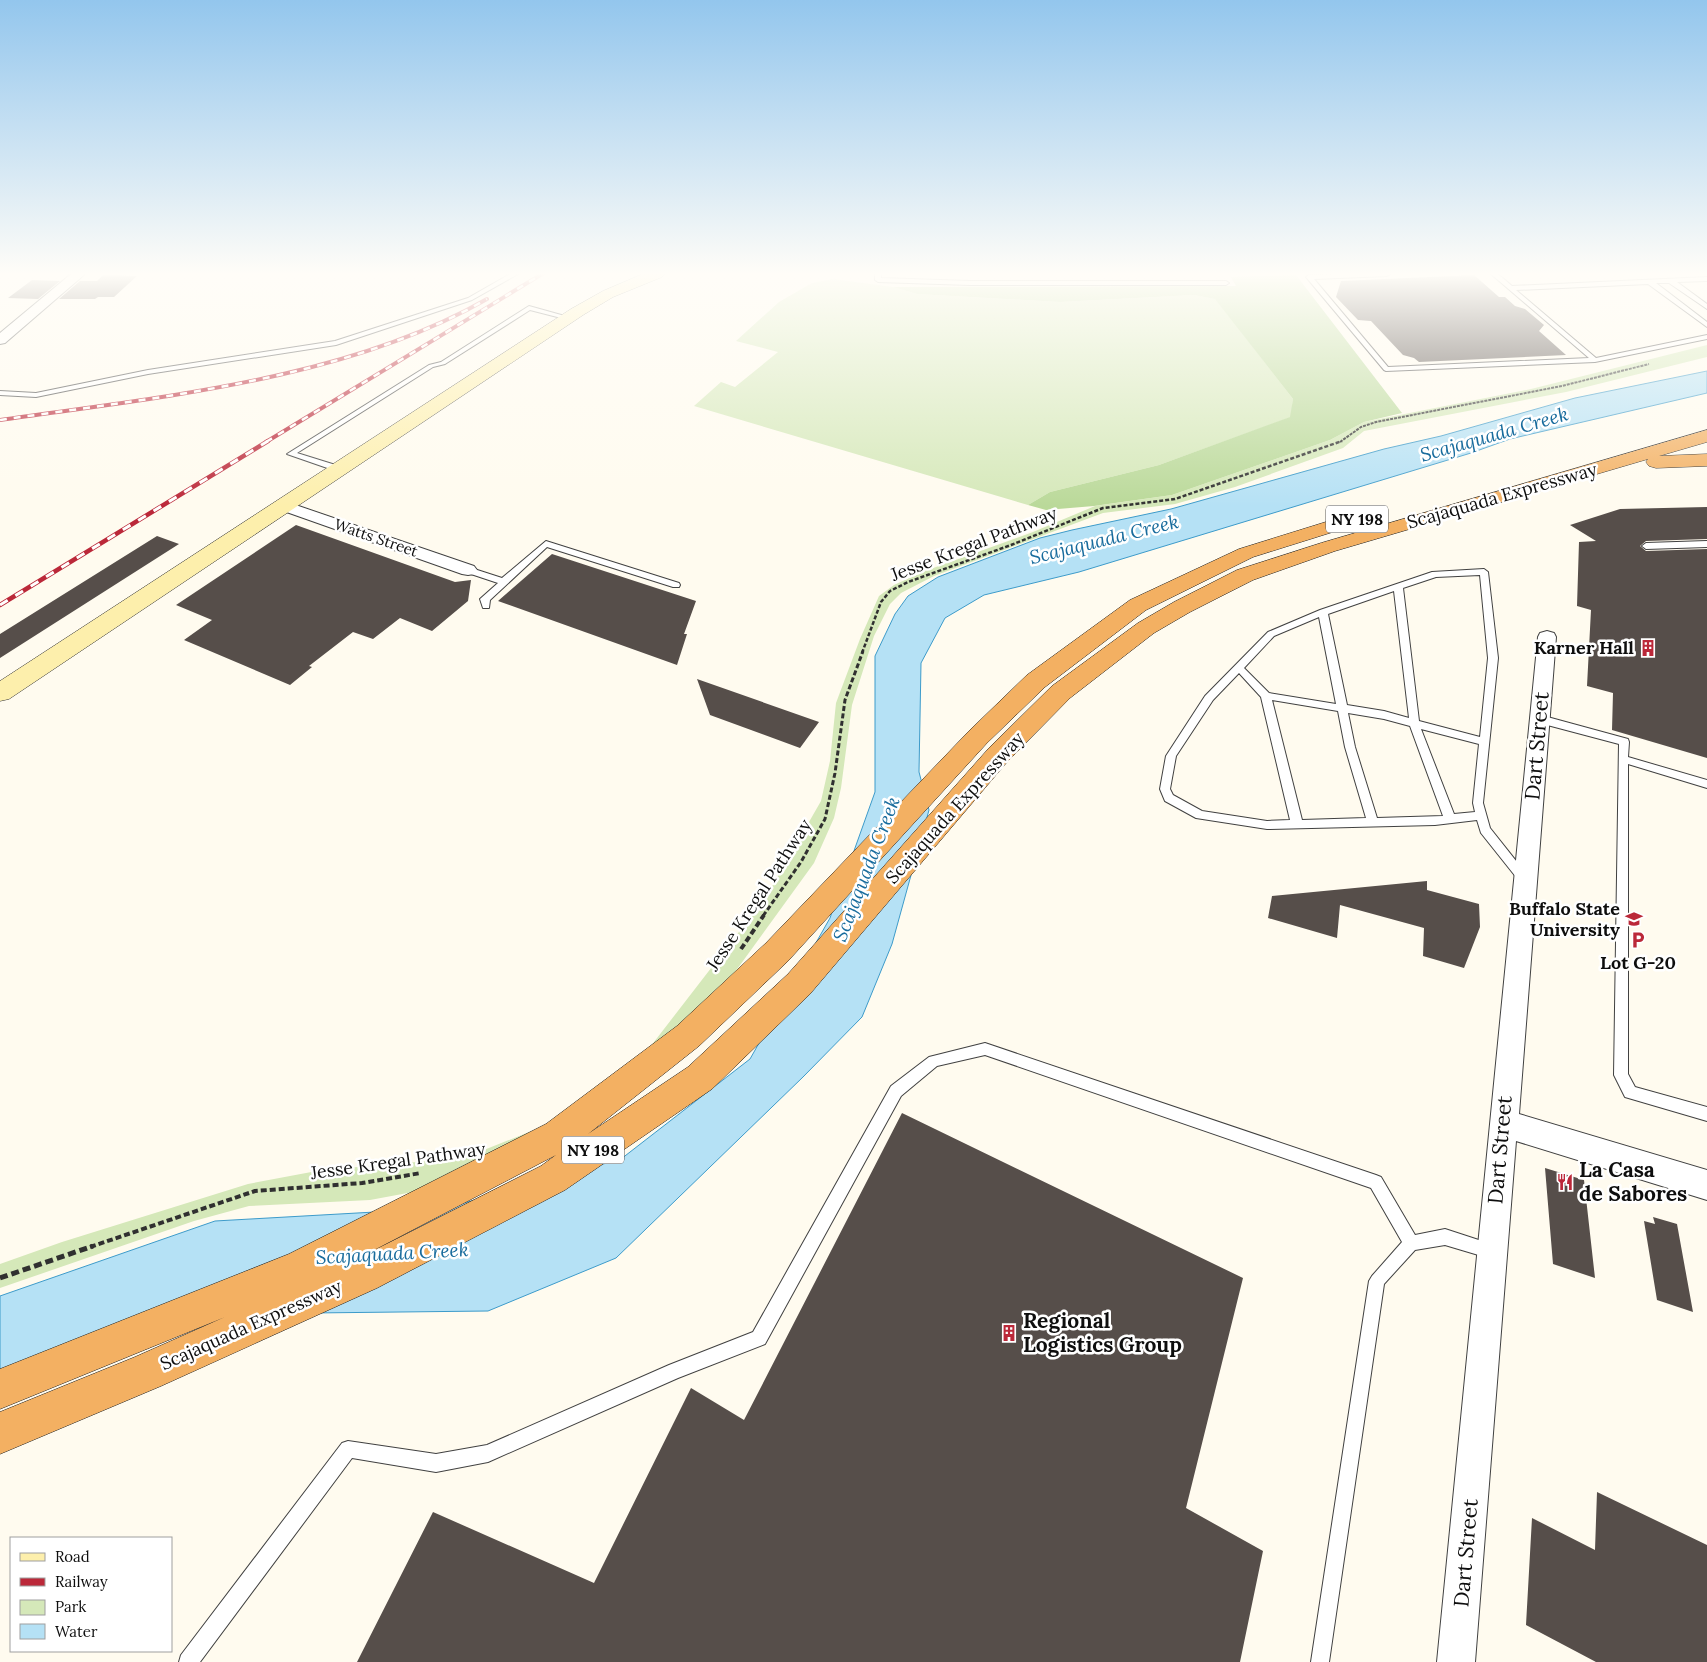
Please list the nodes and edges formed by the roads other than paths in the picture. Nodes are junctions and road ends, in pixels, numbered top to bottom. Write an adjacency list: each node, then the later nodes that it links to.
1 (281, 352): 8 (lane)
2 (461, 352): 13 (lane)
3 (518, 352): 13 (main road)
4 (1371, 352): 7 (lane)
5 (1585, 352): 7 (lane)
6 (1634, 352): 7 (lane)
7 (1595, 360)
8 (0, 393)
9 (1707, 419): 25 (highway, Scajaquada Expressway / NY 198)
10 (1707, 436): 12 (highway, Scajaquada Expressway / NY 198)
11 (1707, 460): 12 (highway)
12 (1600, 468): 25 (highway, Scajaquada Expressway / NY 198)
13 (339, 470): 14 (main road)
14 (284, 506): 17 (street, Watts Street); 26 (main road)
15 (1707, 544): 16 (lane)
16 (1646, 546)
17 (468, 570): 18 (lane)
18 (504, 582): 19 (lane); 21 (lane)
19 (676, 585)
20 (1398, 587): 22 (lane); 30 (lane); 31 (lane)
21 (486, 606)
22 (1323, 612): 24 (lane); 28 (lane)
23 (1547, 637): 29 (street, Dart Street)
24 (1239, 668): 27 (lane); 37 (lane)
25 (1048, 687): 44 (highway, Scajaquada Expressway / NY 198); 45 (highway, Scajaquada Expressway / NY 198)
26 (0, 693)
27 (1266, 696): 28 (lane); 37 (lane)
28 (1342, 708): 30 (lane); 36 (lane)
29 (1540, 719): 32 (lane); 38 (street, Dart Street)
30 (1415, 723): 31 (lane); 35 (lane)
31 (1484, 742): 34 (lane)
32 (1622, 759): 33 (lane); 39 (lane)
33 (1707, 784)
34 (1481, 816): 35 (lane); 38 (lane)
35 (1450, 819): 36 (lane)
36 (1373, 823): 37 (lane)
37 (1297, 824)
38 (1525, 880): 40 (street, Dart Street)
39 (1707, 1114)
40 (1503, 1123): 41 (street); 43 (street, Dart Street)
41 (1707, 1185)
42 (1411, 1243): 43 (lane); 46 (lane); 47 (lane)
43 (1492, 1251): 48 (street, Dart Street)
44 (0, 1389)
45 (0, 1433)
46 (188, 1662)
47 (1320, 1662)
48 (1456, 1662)

